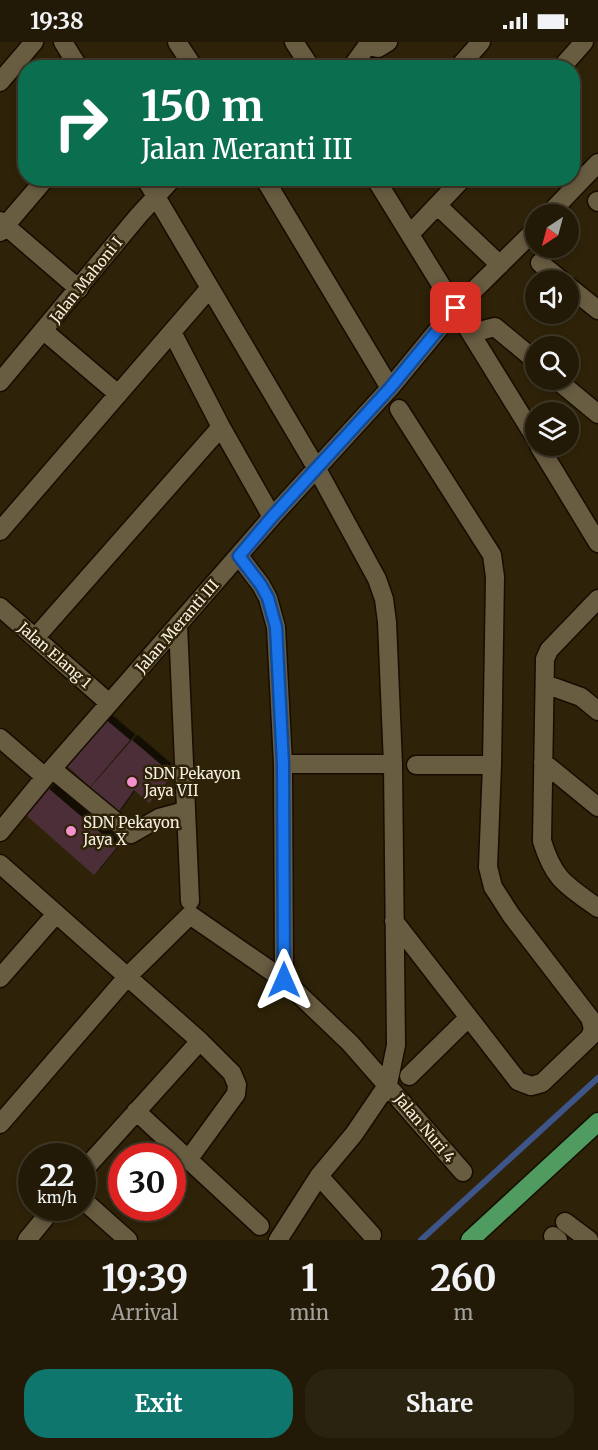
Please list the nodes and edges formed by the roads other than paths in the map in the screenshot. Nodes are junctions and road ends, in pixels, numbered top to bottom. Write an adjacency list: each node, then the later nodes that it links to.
1 (34, 42): 9 (street)
2 (63, 42): 10 (street)
3 (177, 42): 11 (street)
4 (294, 42): 12 (street)
5 (388, 42): 8 (street)
6 (481, 42): 14 (street)
7 (584, 42): 15 (street)
8 (364, 44): 13 (street)
9 (19, 60)
10 (74, 60)
11 (189, 60)
12 (306, 60)
13 (355, 60)
14 (465, 60)
15 (568, 60)
16 (18, 61): 17 (street)
17 (0, 82)
18 (598, 163): 19 (street)
19 (580, 182)
20 (39, 186): 30 (street)
21 (149, 186): 27 (street)
22 (166, 186): 27 (street, Jalan Mahoni I)
23 (269, 186): 46 (street)
24 (380, 186): 31 (street)
25 (456, 186): 29 (street)
26 (576, 186): 28 (street)
27 (156, 198): 36 (street, Jalan Mahoni I); 37 (street)
28 (559, 204)
29 (438, 206): 31 (street); 34 (street)
30 (2, 227): 36 (street)
31 (410, 234): 39 (street)
32 (525, 240): 34 (street, Jalan Meranti III)
33 (540, 263): 35 (street)
34 (500, 266): 39 (street, Jalan Meranti III)
35 (549, 270)
36 (79, 289): 41 (street, Jalan Mahoni I)
37 (209, 289): 42 (street); 54 (street)
38 (579, 295): 40 (street)
39 (456, 308): 43 (street); 46 (street, Jalan Meranti III)
40 (598, 310)
41 (44, 331): 45 (street, Jalan Mahoni I); 48 (street)
42 (172, 332): 48 (street); 52 (street)
43 (472, 333): 44 (street); 51 (street)
44 (525, 352)
45 (0, 382)
46 (390, 388): 54 (street, Jalan Meranti III)
47 (569, 390): 50 (street)
48 (118, 394): 56 (street)
49 (399, 409): 71 (street)
50 (598, 414)
51 (525, 421)
52 (221, 427): 55 (street); 62 (street)
53 (545, 456): 57 (street)
54 (317, 468): 55 (street, Jalan Meranti III); 69 (street)
55 (272, 517): 58 (street, Jalan Meranti III)
56 (0, 531)
57 (598, 543)
58 (239, 556): 61 (street, Jalan Meranti III); 68 (street)
59 (598, 598): 63 (street)
60 (0, 608): 62 (street, Jalan Elang 1)
61 (178, 625): 64 (street, Jalan Meranti III); 74 (street)
62 (35, 638): 64 (street, Jalan Elang 1)
63 (545, 684): 65 (street); 67 (street)
64 (109, 703): 72 (street, Jalan Meranti III)
65 (598, 711)
66 (0, 738): 72 (street)
67 (543, 762): 73 (street); 78 (street)
68 (283, 764): 69 (street); 83 (street)
69 (393, 764): 80 (street)
70 (416, 765): 71 (street)
71 (492, 765): 84 (street)
72 (49, 773): 74 (street); 75 (street, Jalan Meranti III)
73 (598, 807)
74 (185, 811): 77 (street)
75 (0, 832)
76 (0, 864): 79 (street)
77 (190, 901)
78 (598, 908)
79 (56, 914): 81 (street); 82 (street)
80 (394, 921): 84 (street); 87 (street)
81 (128, 976): 83 (street, Jalan Nuri 4); 85 (street); 90 (street)
82 (0, 978)
83 (284, 980): 87 (street, Jalan Nuri 4)
84 (468, 1018): 86 (street)
85 (200, 1041): 88 (street); 92 (street)
86 (409, 1076)
87 (388, 1084): 93 (street, Jalan Nuri 4); 94 (street)
88 (136, 1112): 91 (street); 92 (street)
89 (598, 1122): 103 (main road)
90 (0, 1124)
91 (96, 1156)
92 (188, 1160): 97 (street)
93 (463, 1172)
94 (319, 1176): 99 (street); 102 (street)
95 (96, 1211): 101 (street)
96 (42, 1221): 100 (street)
97 (260, 1226)
98 (559, 1233): 104 (street)
99 (372, 1234)
100 (27, 1240)
101 (128, 1240)
102 (278, 1240)
103 (470, 1240)
104 (589, 1240)

